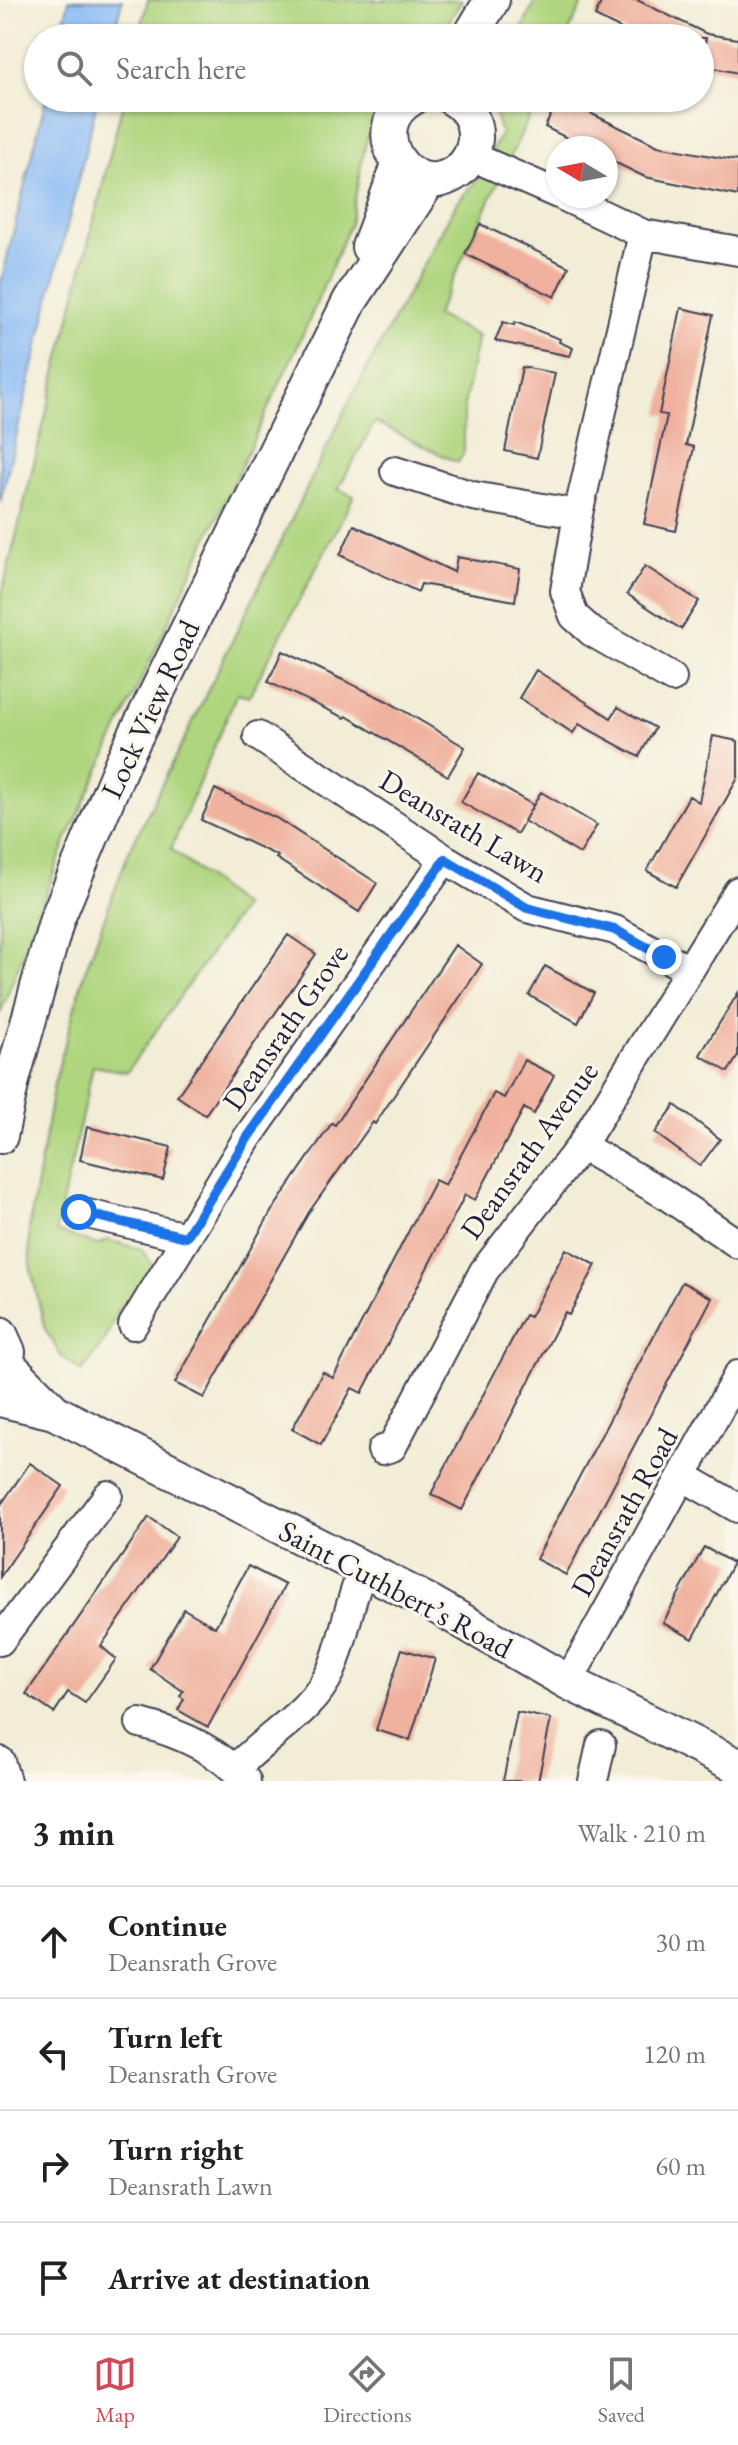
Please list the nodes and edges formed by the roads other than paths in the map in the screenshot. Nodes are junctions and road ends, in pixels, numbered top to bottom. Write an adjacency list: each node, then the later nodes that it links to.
1 (492, 0): 3 (street)
2 (505, 0): 4 (street)
3 (477, 24)
4 (496, 24)
5 (396, 112): 8 (street)
6 (467, 112): 7 (street)
7 (471, 156): 8 (street); 9 (street)
8 (414, 172): 20 (street, Lock View Road)
9 (546, 189)
10 (588, 208): 11 (street)
11 (643, 234): 12 (street); 14 (street)
12 (738, 251)
13 (395, 471): 14 (street)
14 (578, 514): 15 (street)
15 (672, 678)
16 (258, 736): 17 (street, Deansrath Lawn)
17 (445, 859): 19 (street, Deansrath Lawn); 23 (street, Deansrath Grove)
18 (738, 891): 19 (street, Deansrath Avenue)
19 (689, 970): 21 (street, Deansrath Avenue)
20 (0, 1136)
21 (581, 1146): 24 (street); 30 (street, Deansrath Avenue)
22 (79, 1212): 23 (street)
23 (186, 1237): 25 (street, Deansrath Grove)
24 (738, 1244)
25 (133, 1325)
26 (3, 1362): 29 (street, Saint Cuthbert’s Road)
27 (738, 1375): 31 (street, Deansrath Road)
28 (0, 1399): 29 (street, Saint Cuthbert’s Road)
29 (54, 1412): 34 (street, Saint Cuthbert’s Road)
30 (382, 1450)
31 (684, 1477): 33 (street); 36 (street, Deansrath Road)
32 (108, 1495): 35 (street)
33 (738, 1508)
34 (363, 1570): 36 (street, Saint Cuthbert’s Road); 41 (street)
35 (0, 1641)
36 (568, 1682): 40 (street, Saint Cuthbert’s Road)
37 (140, 1723): 41 (street)
38 (601, 1745): 43 (street)
39 (0, 1761): 42 (street)
40 (738, 1766)
41 (240, 1775)
42 (6, 1781)
43 (593, 1781)

